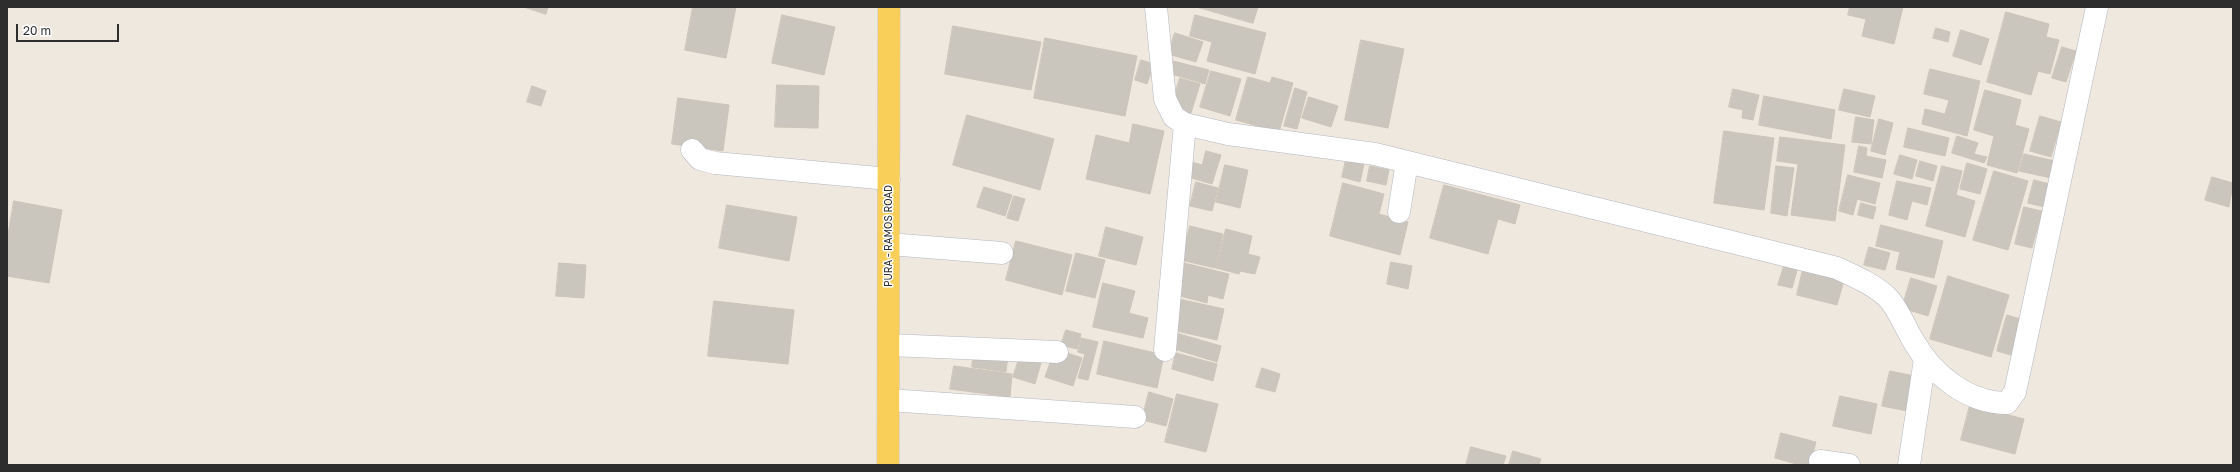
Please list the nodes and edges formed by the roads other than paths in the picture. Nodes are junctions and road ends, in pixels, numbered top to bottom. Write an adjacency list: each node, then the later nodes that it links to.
1 (889, 7): 7 (main road, PURA - RAMOS ROAD)
2 (1156, 7): 4 (street)
3 (2096, 7): 14 (street)
4 (1185, 124): 6 (street); 12 (street)
5 (692, 150): 7 (street)
6 (1408, 162): 8 (street); 14 (street)
7 (889, 179): 9 (main road, PURA - RAMOS ROAD)
8 (1399, 212)
9 (889, 244): 10 (street); 11 (main road, PURA - RAMOS ROAD)
10 (1002, 253)
11 (889, 345): 13 (street); 15 (main road, PURA - RAMOS ROAD)
12 (1165, 350)
13 (1057, 352)
14 (1925, 359): 20 (street)
15 (889, 400): 16 (street); 18 (main road, PURA - RAMOS ROAD)
16 (1135, 417)
17 (1820, 461): 19 (street)
18 (888, 465)
19 (1849, 465)
20 (1909, 465)

